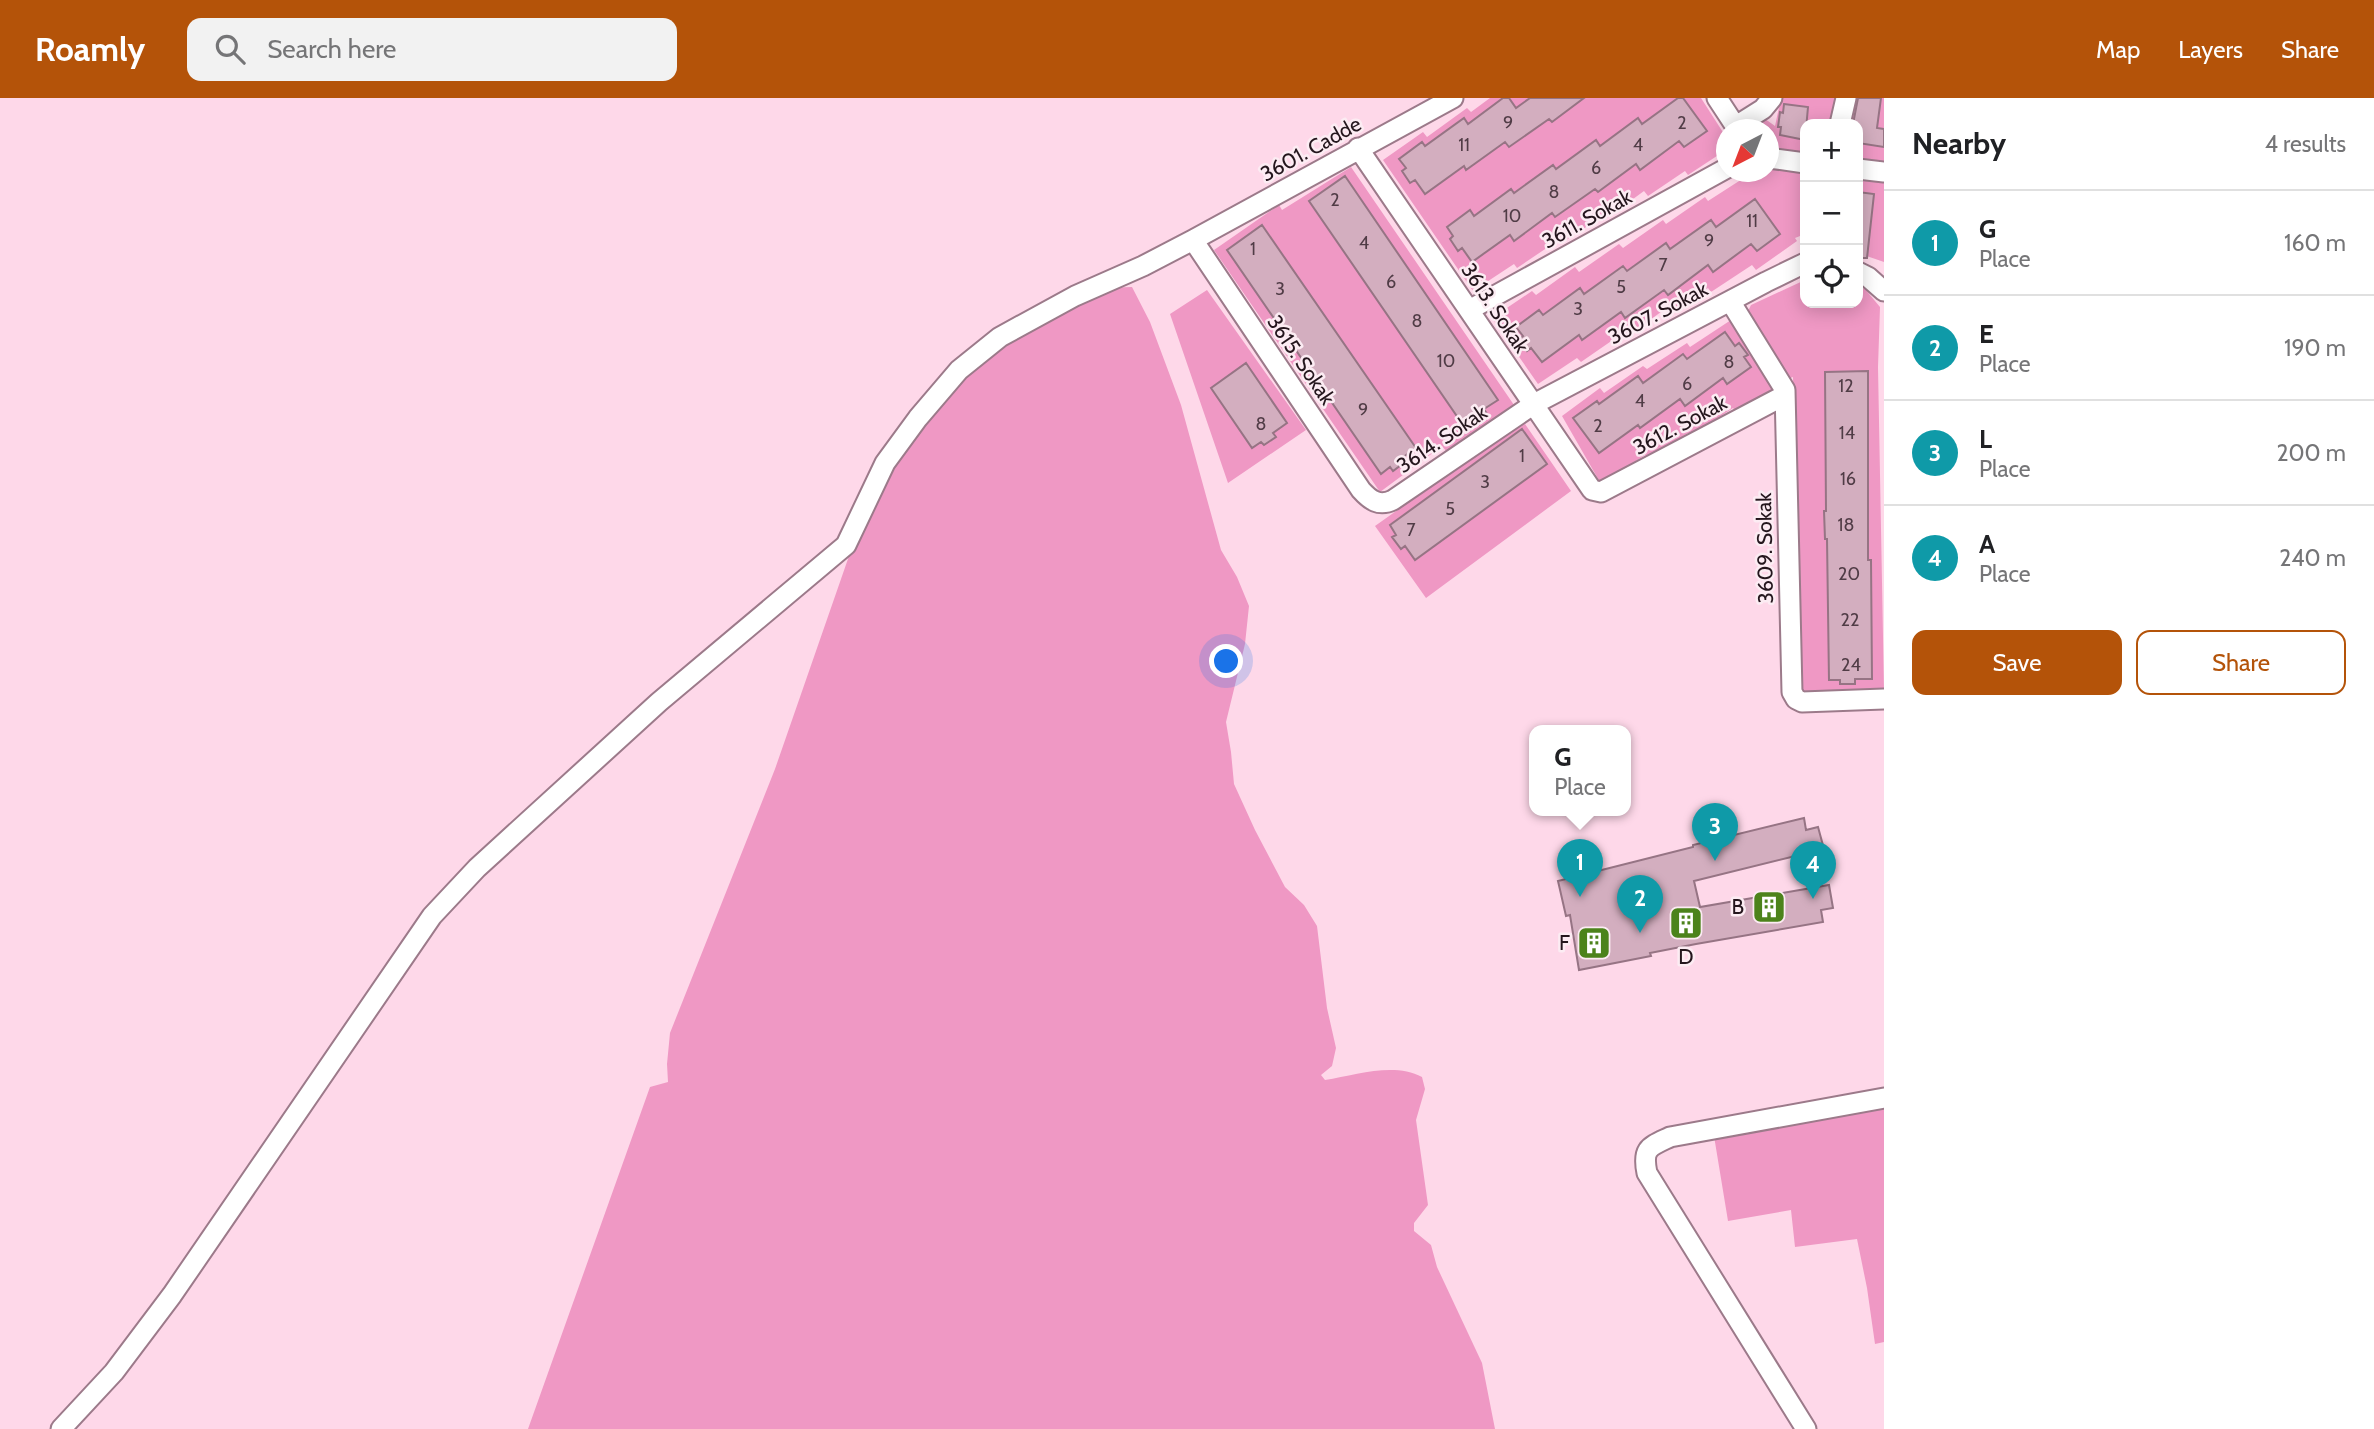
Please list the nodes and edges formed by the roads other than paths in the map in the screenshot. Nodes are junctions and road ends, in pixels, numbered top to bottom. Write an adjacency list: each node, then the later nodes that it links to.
1 (1453, 98): 8 (street, 3601. Cadde)
2 (1717, 98): 5 (street)
3 (1772, 98): 6 (street)
4 (1846, 98): 7 (street)
5 (1731, 119)
6 (1749, 119)
7 (1841, 119)
8 (1358, 148): 14 (street, 3601. Cadde); 19 (street, 3613. Sokak)
9 (1779, 159): 10 (street)
10 (1800, 162)
11 (1863, 170): 12 (street)
12 (1884, 172)
13 (1716, 174): 19 (street, 3611. Sokak)
14 (1193, 240): 23 (street, 3615. Sokak); 26 (street, 3601. Cadde)
15 (1800, 266): 18 (street, 3607. Sokak)
16 (1863, 275): 17 (street)
17 (1883, 288)
18 (1730, 301): 20 (street); 21 (street, 3607. Sokak)
19 (1469, 310): 21 (street, 3613. Sokak)
20 (1785, 396): 22 (street, 3612. Sokak); 24 (street, 3609. Sokak)
21 (1534, 404): 22 (street, 3613. Sokak); 23 (street, 3614. Sokak)
22 (1596, 492)
23 (1374, 502)
24 (1884, 699)
25 (1884, 1098): 27 (street)
26 (61, 1429)
27 (1805, 1429)

